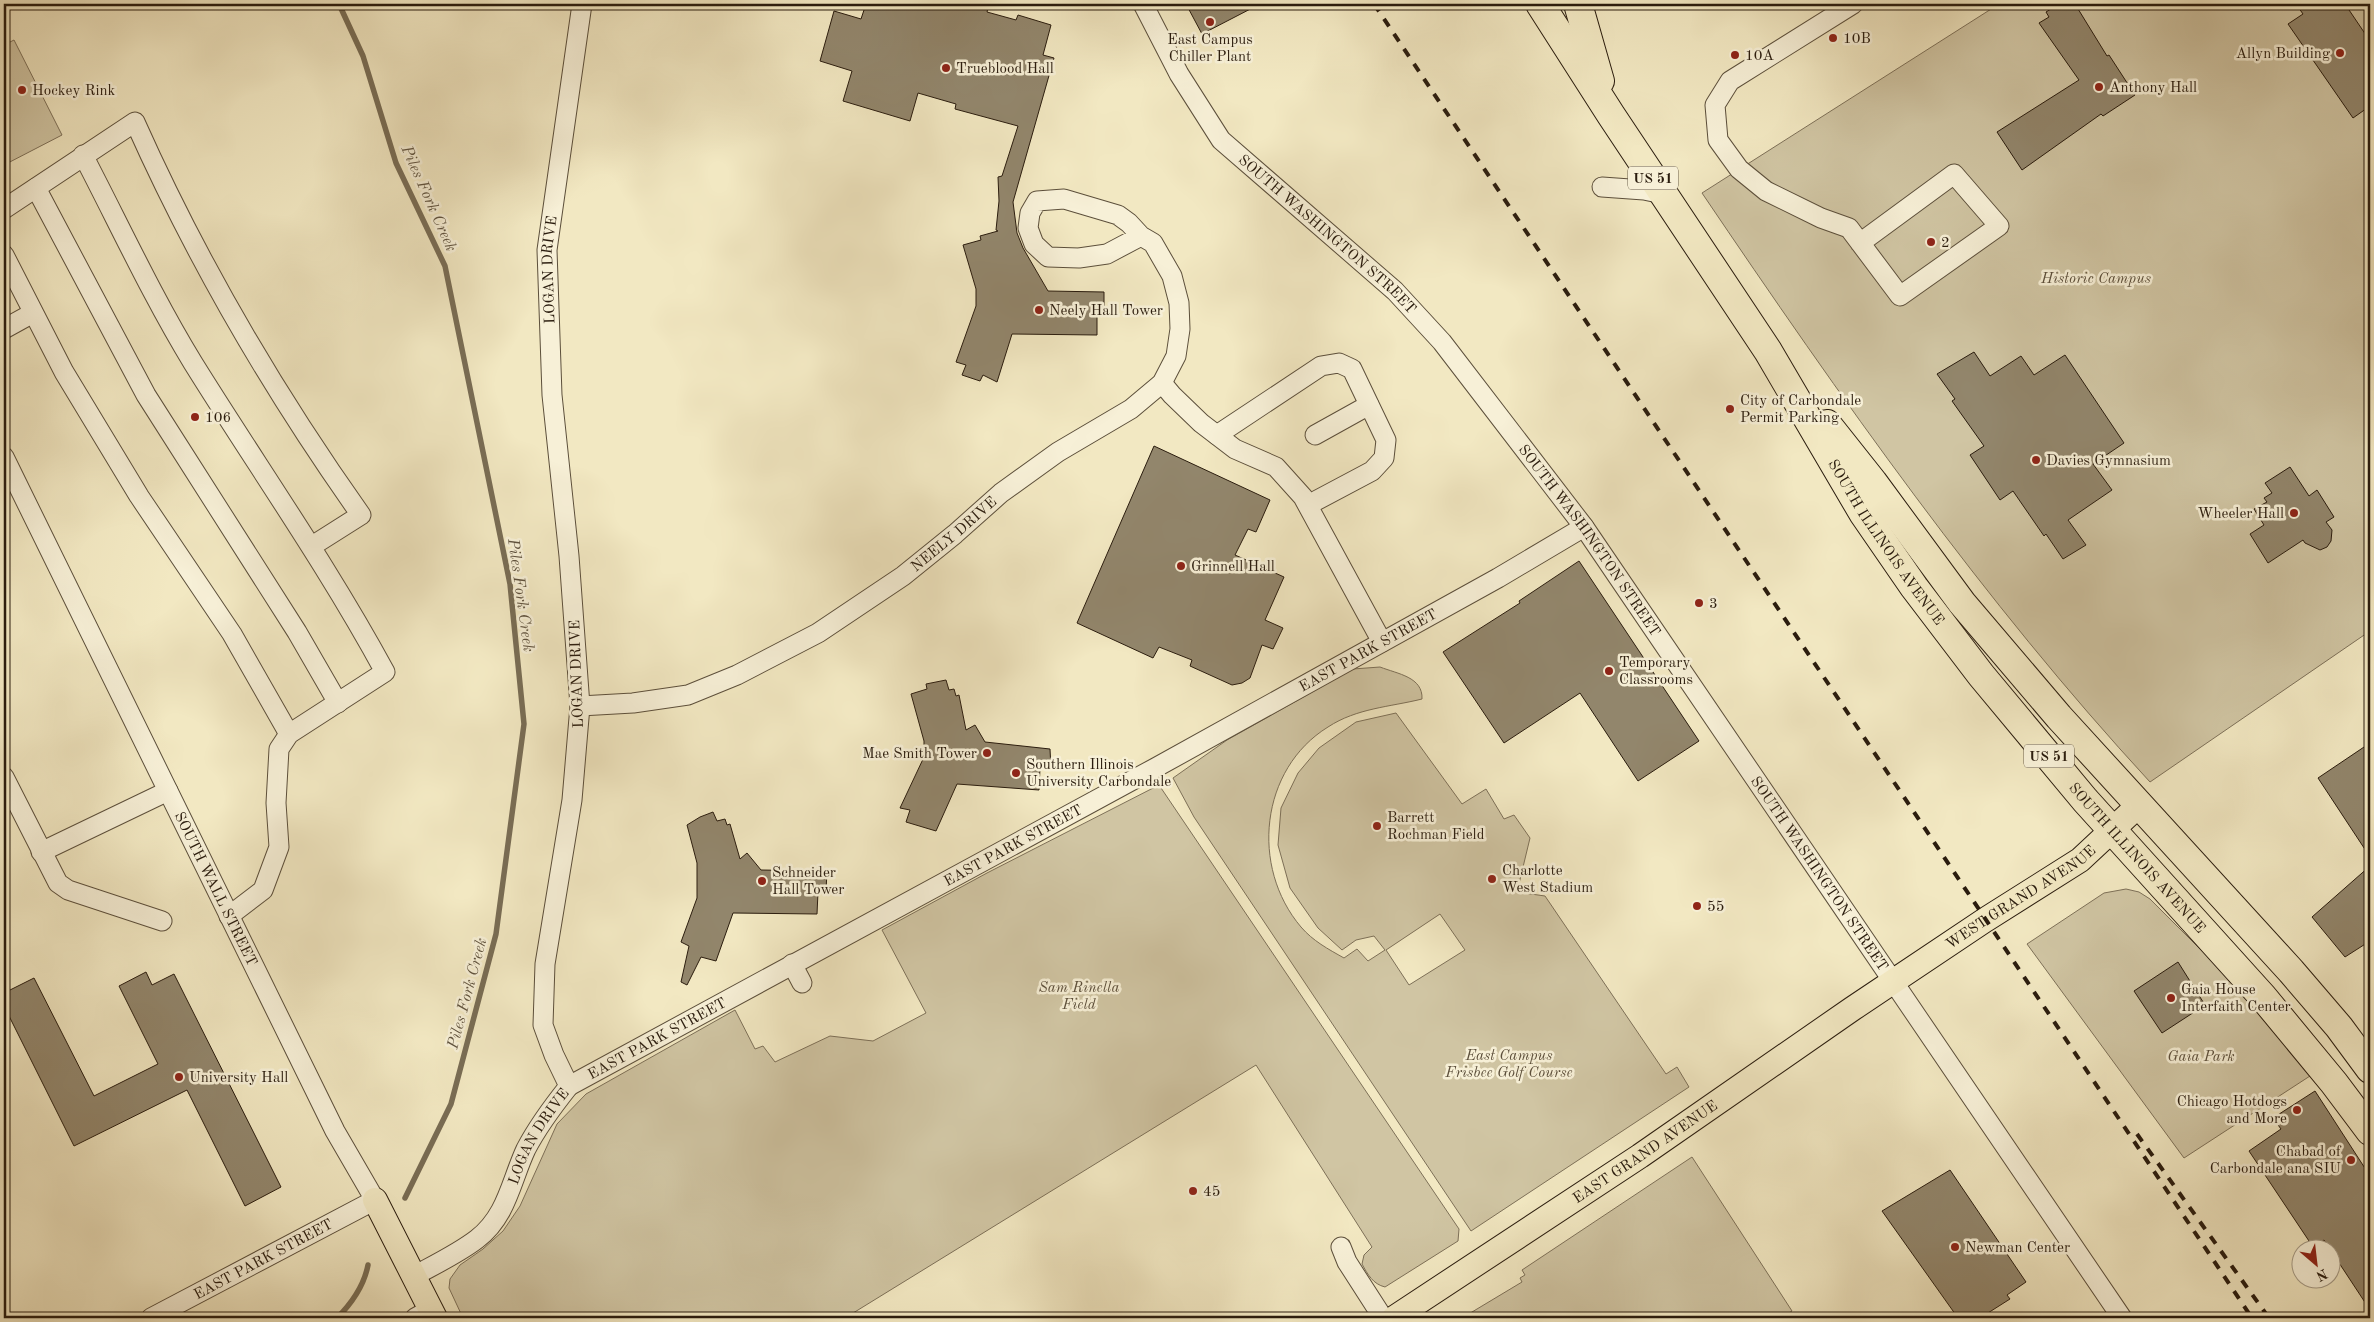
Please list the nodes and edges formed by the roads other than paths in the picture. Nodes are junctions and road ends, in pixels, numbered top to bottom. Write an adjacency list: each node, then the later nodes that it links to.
1 (582, 4): 28 (street, LOGAN DRIVE)
2 (1143, 4): 24 (street, SOUTH WASHINGTON STREET)
3 (1540, 4): 6 (highway, SOUTH ILLINOIS AVENUE / US 51)
4 (1578, 4): 6 (highway)
5 (1853, 4): 13 (street)
6 (1611, 116): 10 (highway, SOUTH ILLINOIS AVENUE / US 51)
7 (83, 155): 8 (street); 25 (street); 25 (street)
8 (36, 188): 11 (street); 27 (street)
9 (1602, 188): 10 (street)
10 (1663, 194): 17 (highway, SOUTH ILLINOIS AVENUE / US 51)
11 (4, 209)
12 (1141, 236): 12 (street, NEELY DRIVE); 18 (street, NEELY DRIVE)
13 (1860, 243): 13 (street)
14 (4, 255): 15 (street)
15 (33, 313): 16 (street); 29 (street)
16 (4, 329)
17 (1768, 351): 32 (highway, SOUTH ILLINOIS AVENUE / US 51); 33 (highway, SOUTH ILLINOIS AVENUE / US 51)
18 (1162, 383): 20 (street); 28 (street, NEELY DRIVE)
19 (1369, 405): 20 (street); 21 (street); 23 (street)
20 (1217, 435): 23 (street)
21 (1316, 435)
22 (6, 467): 31 (street, SOUTH WALL STREET)
23 (1308, 505): 26 (street)
24 (1584, 527): 26 (street, EAST PARK STREET); 38 (street, SOUTH WASHINGTON STREET)
25 (312, 546): 27 (street)
26 (1382, 642): 37 (street, EAST PARK STREET)
27 (338, 703): 29 (street)
28 (580, 706): 41 (street, LOGAN DRIVE)
29 (289, 734): 35 (street)
30 (4, 777): 34 (street)
31 (168, 791): 34 (street); 35 (street, SOUTH WALL STREET)
32 (2140, 804): 33 (main road, WEST GRAND AVENUE); 40 (highway, SOUTH ILLINOIS AVENUE / US 51)
33 (2112, 831): 38 (main road, WEST GRAND AVENUE); 42 (highway, SOUTH ILLINOIS AVENUE / US 51)
34 (41, 852): 36 (street)
35 (230, 916): 43 (street, SOUTH WALL STREET)
36 (162, 921)
37 (792, 964): 39 (street); 41 (street, EAST PARK STREET)
38 (1893, 982): 49 (main road, EAST GRAND AVENUE); 50 (street, SOUTH WASHINGTON STREET)
39 (802, 983)
40 (2370, 1070)
41 (569, 1086): 45 (street, LOGAN DRIVE)
42 (2370, 1132)
43 (375, 1200): 45 (main road, SOUTH WALL STREET); 47 (street, EAST PARK STREET)
44 (1341, 1248): 48 (street)
45 (414, 1276): 46 (main road, SOUTH WALL STREET)
46 (427, 1315)
47 (151, 1318)
48 (1383, 1318)
49 (1394, 1318)
50 (2122, 1318)

